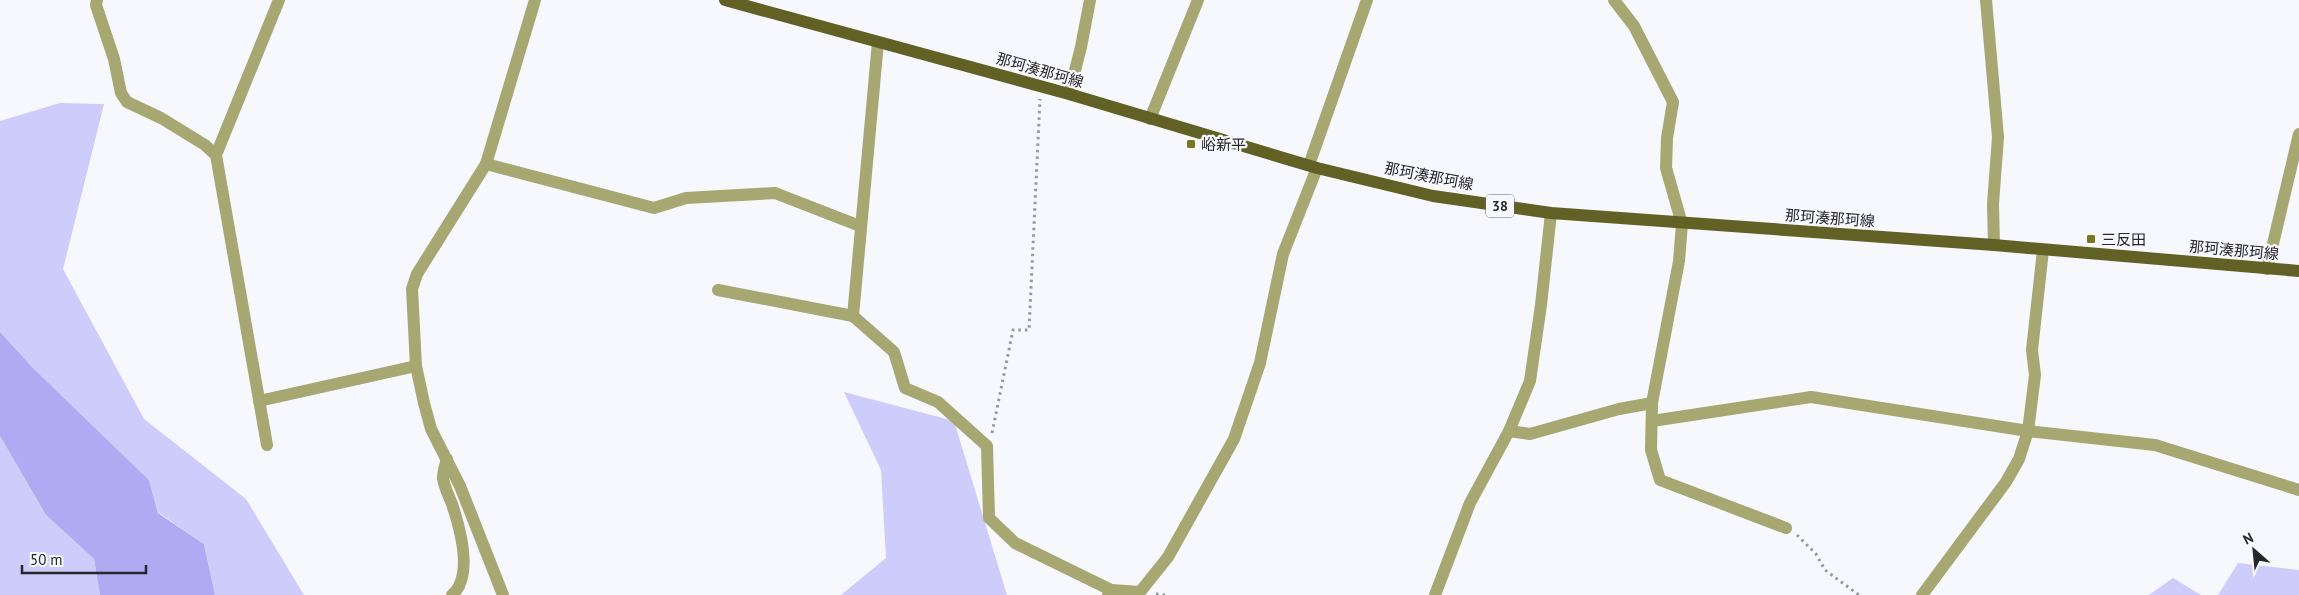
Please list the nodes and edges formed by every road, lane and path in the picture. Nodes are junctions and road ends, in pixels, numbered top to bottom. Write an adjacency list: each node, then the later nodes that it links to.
1 (97, 0): 15 (street)
2 (279, 0): 15 (street)
3 (535, 0): 16 (street)
4 (725, 0): 10 (main road, 那珂湊那珂線 / 38)
5 (1090, 0): 12 (street)
6 (1198, 0): 13 (street)
7 (1367, 0): 17 (street)
8 (1614, 0): 19 (street)
9 (1986, 0): 21 (street)
10 (878, 42): 11 (main road, 那珂湊那珂線 / 38); 20 (street)
11 (1041, 86): 12 (main road, 那珂湊那珂線 / 38); 34 (path)
12 (1069, 94): 13 (main road, 那珂湊那珂線 / 38)
13 (1150, 119): 17 (main road, 那珂湊那珂線 / 38)
14 (2299, 134): 23 (street)
15 (216, 155): 28 (street)
16 (486, 164): 20 (street); 27 (street)
17 (1313, 166): 18 (main road, 那珂湊那珂線 / 38); 38 (street)
18 (1550, 213): 19 (main road, 那珂湊那珂線 / 38); 31 (street)
19 (1682, 224): 21 (main road, 那珂湊那珂線 / 38); 29 (street)
20 (860, 226): 26 (street)
21 (1994, 245): 22 (main road, 那珂湊那珂線 / 38)
22 (2043, 250): 23 (main road, 那珂湊那珂線 / 38); 32 (street)
23 (2267, 269): 24 (main road, 那珂湊那珂線 / 38)
24 (2299, 272)
25 (718, 290): 26 (street)
26 (853, 316): 34 (street)
27 (416, 366): 28 (street); 35 (street)
28 (259, 401): 33 (street)
29 (1652, 403): 30 (street); 31 (street)
30 (1652, 421): 32 (street); 37 (street)
31 (1509, 431): 41 (street)
32 (2028, 431): 36 (street); 43 (street)
33 (267, 445)
34 (987, 454): 38 (street)
35 (447, 459): 39 (street); 40 (street)
36 (2299, 490)
37 (1786, 528): 42 (path)
38 (1109, 592)
39 (452, 595)
40 (504, 595)
41 (1435, 595)
42 (1859, 595)
43 (1922, 595)

